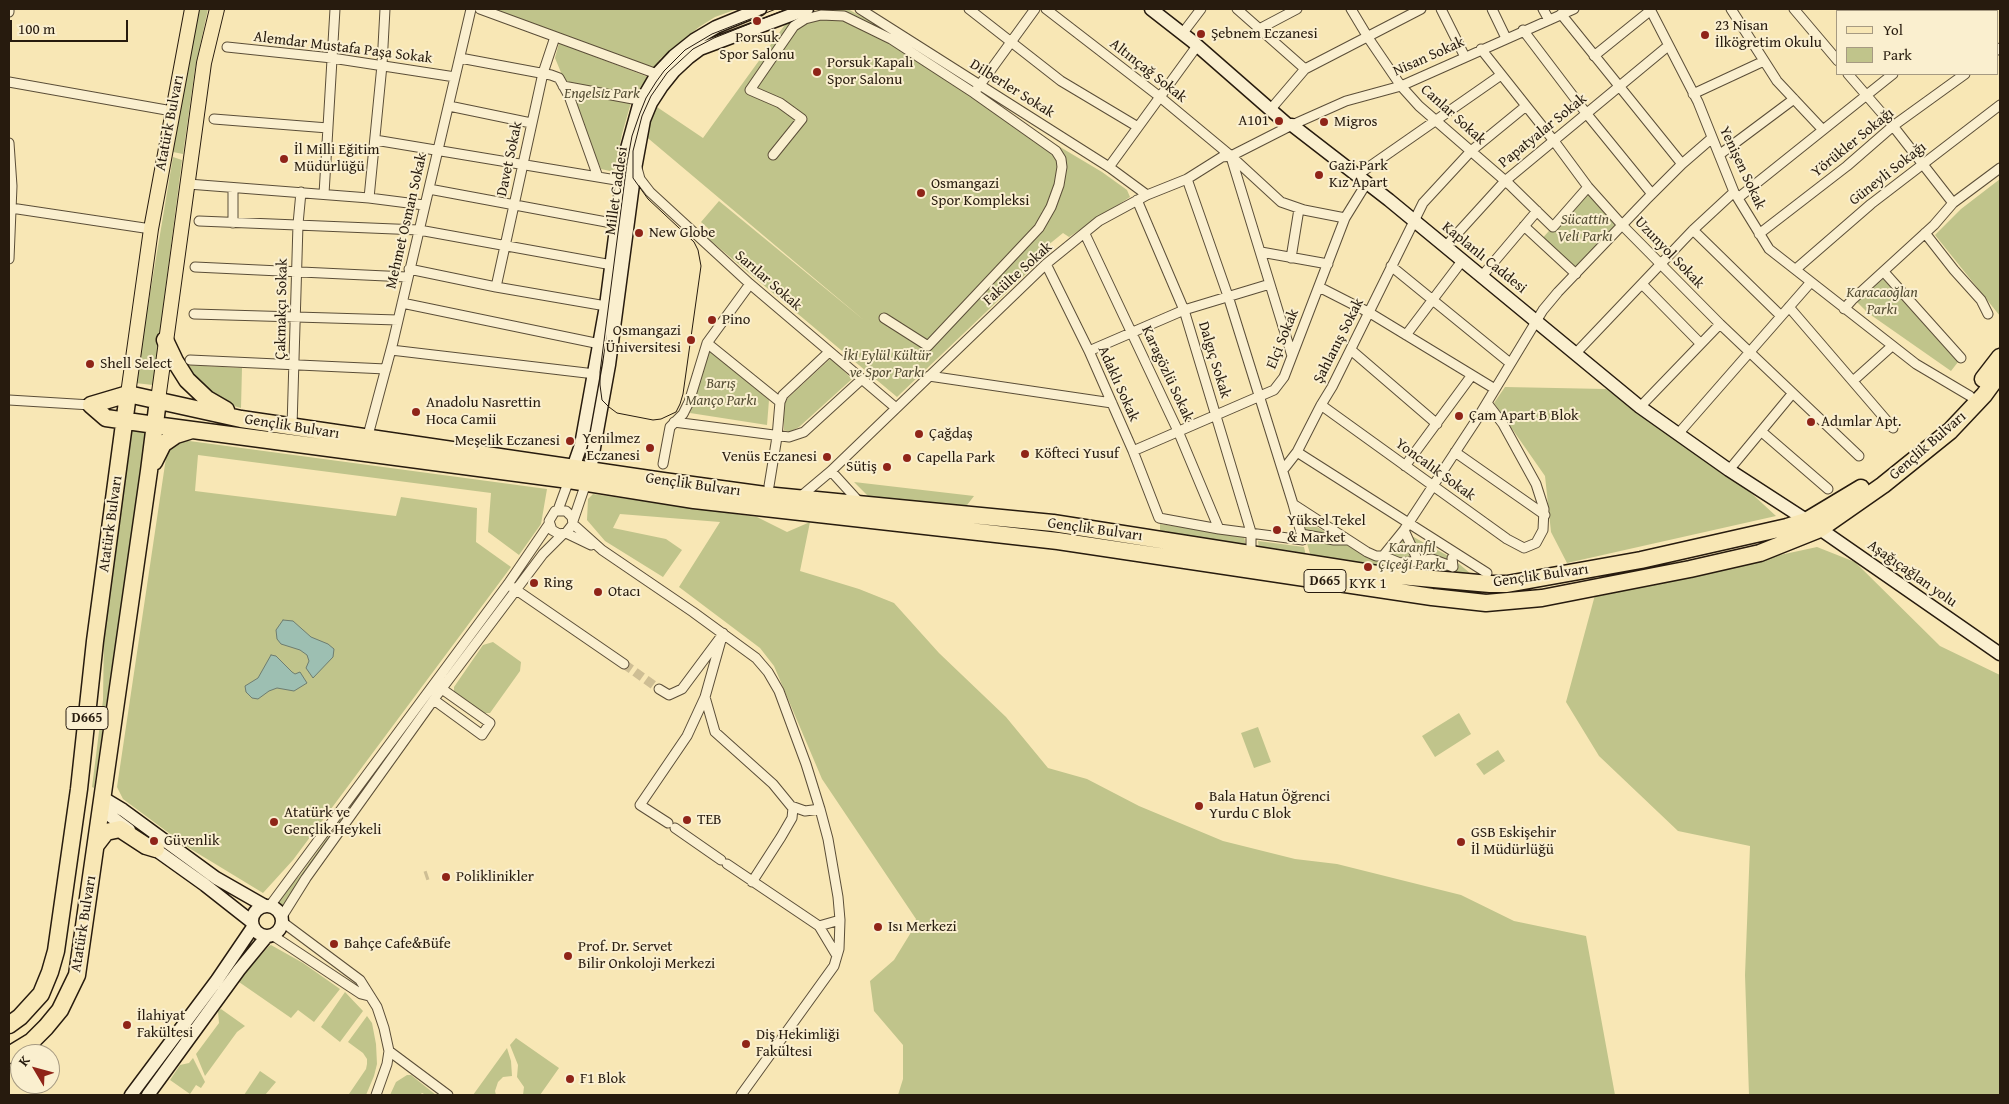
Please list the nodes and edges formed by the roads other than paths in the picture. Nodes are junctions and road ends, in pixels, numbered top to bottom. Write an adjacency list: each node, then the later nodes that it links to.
1 (192, 9): 68 (main road, Atatürk Bulvarı)
2 (217, 9): 98 (main road, Atatürk Bulvarı)
3 (335, 9): 41 (street)
4 (385, 9): 45 (street)
5 (471, 9): 42 (street, Mehmet Osman Sokak)
6 (480, 9): 32 (street)
7 (760, 9): 48 (main road, Millet Caddesi)
8 (807, 9): 89 (main road, Millet Caddesi)
9 (860, 9): 58 (street, Dilberler Sokak)
10 (969, 9): 34 (street)
11 (1034, 9): 34 (street)
12 (1046, 9): 61 (street, Altınçağ Sokak)
13 (1151, 9): 30 (main road, Kaplanlı Caddesi)
14 (1201, 9): 30 (street)
15 (1237, 9): 28 (street)
16 (1297, 9): 28 (street)
17 (1351, 9): 31 (street, Canlar Sokak)
18 (1421, 9): 31 (street)
19 (1441, 9): 40 (street)
20 (1492, 9): 33 (street)
21 (1543, 9): 27 (street)
22 (1574, 9): 26 (street, Nisan Sokak)
23 (1650, 9): 36 (street, Yenişen Sokak); 39 (street)
24 (1731, 9): 44 (street)
25 (1794, 9): 43 (street)
26 (1561, 14): 27 (street, Nisan Sokak); 39 (street)
27 (1549, 20): 29 (street, Nisan Sokak)
28 (1261, 28): 46 (street)
29 (1523, 30): 33 (street, Nisan Sokak); 69 (street)
30 (1182, 34): 35 (main road, Kaplanlı Caddesi)
31 (1367, 36): 46 (street); 56 (street, Canlar Sokak)
32 (555, 37): 47 (street, Davet Sokak); 48 (street)
33 (1506, 38): 38 (street, Nisan Sokak)
34 (1011, 43): 58 (street); 75 (street)
35 (1197, 46): 61 (street); 67 (main road, Kaplanlı Caddesi)
36 (1668, 46): 57 (street, Papatyalar Sokak); 59 (street, Yenişen Sokak)
37 (227, 47): 41 (street, Alemdar Mustafa Paşa Sokak)
38 (1482, 49): 40 (street, Nisan Sokak); 52 (street, Uzunyol Sokak)
39 (1594, 56): 57 (street)
40 (1465, 57): 56 (street, Nisan Sokak)
41 (332, 58): 45 (street, Alemdar Mustafa Paşa Sokak); 76 (street)
42 (460, 58): 47 (street); 53 (street, Mehmet Osman Sokak)
43 (1836, 59)
44 (1764, 61): 59 (street); 63 (street)
45 (382, 65): 53 (street, Alemdar Mustafa Paşa Sokak); 79 (street)
46 (1305, 69): 67 (street)
47 (543, 73): 55 (street); 72 (street, Davet Sokak)
48 (657, 74): 97 (main road, Millet Caddesi)
49 (1849, 75): 60 (street)
50 (1892, 75): 60 (street)
51 (1964, 75): 74 (street, Yörükler Sokağı)
52 (1502, 76): 66 (street, Uzunyol Sokak); 71 (street)
53 (455, 77): 65 (street, Mehmet Osman Sokak)
54 (9, 82): 68 (street)
55 (564, 86): 62 (street); 94 (street)
56 (1401, 86): 71 (street, Canlar Sokak); 73 (street, Nisan Sokak)
57 (1619, 86): 69 (street, Papatyalar Sokak); 90 (street)
58 (976, 89): 84 (street); 91 (street, Dilberler Sokak); 166 (street)
59 (1693, 94): 78 (street, Yenişen Sokak)
60 (1865, 94): 74 (street); 77 (street)
61 (1160, 97): 75 (street); 85 (street, Altınçağ Sokak)
62 (632, 99)
63 (1794, 99): 77 (street); 86 (street)
64 (2000, 105): 88 (street, Güneyli Sokağı)
65 (450, 106): 72 (street); 82 (street, Mehmet Osman Sokak)
66 (1526, 106): 80 (street, Uzunyol Sokak); 83 (street, Şahlanış Sokak)
67 (1270, 110): 73 (main road, Kaplanlı Caddesi)
68 (172, 111): 124 (main road, Atatürk Bulvarı)
69 (1586, 113): 80 (street, Papatyalar Sokak); 105 (street)
70 (214, 119): 76 (street)
71 (1436, 120): 83 (street, Canlar Sokak); 93 (street)
72 (531, 123): 87 (street, Davet Sokak)
73 (1292, 125): 85 (street, Fakülte Sokak); 93 (main road, Kaplanlı Caddesi)
74 (1893, 126): 88 (street); 129 (street, Yörükler Sokağı)
75 (1138, 127): 91 (street)
76 (328, 128): 104 (street)
77 (1823, 130): 107 (street)
78 (1712, 138): 86 (street, Yenişen Sokak); 90 (street)
79 (375, 140): 82 (street); 108 (street)
80 (1554, 141): 96 (street, Papatyalar Sokak); 101 (street, Uzunyol Sokak)
81 (9, 143): 113 (street)
82 (438, 150): 87 (street); 102 (street, Mehmet Osman Sokak)
83 (1471, 151): 96 (street, Canlar Sokak); 119 (street, Şahlanış Sokak)
84 (773, 155)
85 (1231, 156): 95 (street, Fakülte Sokak); 114 (street, Altınçağ Sokak); 132 (street)
86 (1719, 156): 107 (street, Yenişen Sokak)
87 (522, 163): 94 (street); 112 (street, Davet Sokak)
88 (1923, 163): 110 (street); 142 (street, Güneyli Sokağı)
89 (636, 164): 149 (street, Sarılar Sokak); 235 (main road, Millet Caddesi)
90 (1682, 164): 105 (street)
91 (1109, 167): 106 (street, Dilberler Sokak)
92 (2000, 168): 110 (street)
93 (1356, 176): 99 (main road, Kaplanlı Caddesi)
94 (598, 177): 97 (street)
95 (1187, 179): 106 (street, Fakülte Sokak); 154 (street)
96 (1504, 180): 115 (street, Canlar Sokak); 131 (street, Papatyalar Sokak)
97 (622, 181): 121 (main road, Millet Caddesi)
98 (188, 184): 100 (street); 172 (main road, Atatürk Bulvarı)
99 (1366, 184): 116 (street, Elçi Sokak); 119 (main road, Kaplanlı Caddesi)
100 (232, 188): 103 (street); 118 (street)
101 (1588, 188): 115 (street, Canlar Sokak); 122 (street, Uzunyol Sokak)
102 (429, 189): 111 (street, Mehmet Osman Sokak); 112 (street)
103 (301, 192): 104 (street); 120 (street, Çakmakçı Sokak)
104 (324, 194): 108 (street)
105 (1652, 194): 122 (street)
106 (1147, 195): 109 (street, Fakülte Sokak)
107 (1736, 195): 126 (street); 129 (street, Yenişen Sokak)
108 (369, 198): 111 (street)
109 (1137, 200): 128 (street, Fakülte Sokak); 160 (street, Dalgıç Sokak)
110 (1953, 203): 127 (street)
111 (424, 205): 125 (street, Mehmet Osman Sokak)
112 (514, 205): 121 (street); 130 (street, Davet Sokak)
113 (11, 208): 124 (street); 134 (street)
114 (1299, 209): 116 (street, Altınçağ Sokak); 133 (street)
115 (1537, 211): 123 (street)
116 (1345, 218): 137 (street, Elçi Sokak)
117 (199, 221): 118 (street)
118 (233, 222): 120 (street)
119 (1413, 222): 131 (main road, Kaplanlı Caddesi); 140 (street, Şahlanış Sokak)
120 (298, 224): 125 (street); 143 (street, Çakmakçı Sokak)
121 (617, 224): 138 (main road, Millet Caddesi)
122 (1622, 225): 139 (street, Uzunyol Sokak); 146 (street)
123 (1524, 226): 146 (street); 147 (street)
124 (151, 229): 197 (main road, Atatürk Bulvarı)
125 (419, 230): 130 (street); 145 (street, Mehmet Osman Sokak)
126 (1693, 230): 139 (street); 164 (street)
127 (1926, 233): 144 (street); 163 (street)
128 (1085, 234): 136 (street, Fakülte Sokak); 170 (street, Karagözlü Sokak)
129 (1759, 234): 142 (street, Yenişen Sokak)
130 (505, 247): 138 (street); 152 (street, Davet Sokak)
131 (1446, 247): 135 (main road, Kaplanlı Caddesi)
132 (1261, 252): 133 (street); 150 (street)
133 (1291, 258): 137 (street)
134 (9, 259)
135 (1462, 261): 147 (main road, Kaplanlı Caddesi); 155 (street)
136 (1046, 264): 179 (street, Adaklı Sokak); 193 (street, Fakülte Sokak)
137 (1328, 264): 153 (street, Elçi Sokak)
138 (612, 265): 157 (main road, Millet Caddesi)
139 (1661, 265): 151 (street); 169 (street, Uzunyol Sokak)
140 (1391, 266): 155 (street); 161 (street, Şahlanış Sokak)
141 (195, 267): 143 (street)
142 (1796, 269): 148 (street, Yenişen Sokak)
143 (296, 271): 145 (street); 165 (street, Çakmakçı Sokak)
144 (1884, 272): 159 (street); 185 (street)
145 (408, 273): 152 (street); 156 (street, Mehmet Osman Sokak)
146 (1576, 274): 168 (street)
147 (1482, 276): 168 (main road, Kaplanlı Caddesi)
148 (1811, 282): 158 (street); 159 (street, Yenişen Sokak)
149 (750, 284): 173 (street); 180 (street, Sarılar Sokak)
150 (1270, 284): 154 (street); 183 (street)
151 (1642, 284): 174 (street); 181 (street)
152 (496, 287): 157 (street)
153 (1319, 287): 161 (street); 183 (street, Elçi Sokak)
154 (1228, 296): 160 (street); 200 (street)
155 (1434, 300): 171 (street); 187 (street)
156 (402, 303): 167 (street, Mehmet Osman Sokak); 175 (street)
157 (606, 306): 175 (main road, Millet Caddesi)
158 (1789, 307): 164 (street); 195 (street)
159 (1844, 309): 176 (street, Yenişen Sokak)
160 (1184, 310): 170 (street); 210 (street, Dalgıç Sokak)
161 (1370, 313): 171 (street); 178 (street, Şahlanış Sokak)
162 (194, 314): 165 (street)
163 (1988, 314)
164 (1781, 316): 182 (street)
165 (295, 318): 167 (street); 188 (street, Çakmakçı Sokak)
166 (884, 318)
167 (398, 320): 177 (street, Mehmet Osman Sokak)
168 (1536, 321): 181 (main road, Kaplanlı Caddesi); 187 (street)
169 (1720, 324): 174 (street); 182 (street, Uzunyol Sokak)
170 (1132, 332): 179 (street); 219 (street, Karagözlü Sokak)
171 (1406, 335): 192 (street)
172 (165, 340): 202 (main road, Atatürk Bulvarı); 211 (highway)
173 (707, 343): 203 (street); 213 (street)
174 (1700, 343): 208 (street)
175 (600, 344): 191 (main road, Millet Caddesi)
176 (1892, 346): 195 (street); 199 (street, Yenişen Sokak)
177 (391, 350): 189 (street, Mehmet Osman Sokak); 191 (street)
178 (1351, 350): 206 (street, Şahlanış Sokak); 214 (street)
179 (1089, 351): 204 (street, Adaklı Sokak)
180 (830, 352): 194 (street, Sarılar Sokak); 203 (street)
181 (1576, 353): 208 (main road, Kaplanlı Caddesi)
182 (1750, 353): 198 (street, Uzunyol Sokak); 221 (street)
183 (1292, 356): 200 (street, Elçi Sokak)
184 (2000, 357): 199 (highway, Gençlik Bulvarı / D665)
185 (1961, 358)
186 (190, 360): 188 (street)
187 (1510, 363): 196 (street)
188 (294, 366): 189 (street); 216 (street, Çakmakçı Sokak)
189 (386, 369): 223 (street, Mehmet Osman Sokak)
190 (2000, 373): 249 (highway, Gençlik Bulvarı / D665)
191 (595, 374): 234 (main road, Millet Caddesi)
192 (1472, 375): 196 (street); 214 (street)
193 (929, 376): 204 (street); 209 (street, Fakülte Sokak)
194 (862, 379): 209 (street, Sarılar Sokak); 222 (street)
195 (1853, 380): 217 (street)
196 (1495, 389): 205 (street)
197 (128, 394): 202 (highway, Gençlik Bulvarı); 207 (highway); 212 (highway, Atatürk Bulvarı / D665)
198 (1792, 394): 220 (street); 227 (street, Uzunyol Sokak)
199 (1970, 396): 244 (highway, Gençlik Bulvarı / D665)
200 (1258, 397): 210 (street, Elçi Sokak); 231 (street)
201 (9, 400): 207 (street)
202 (158, 400): 211 (highway, Gençlik Bulvarı); 215 (highway, Atatürk Bulvarı)
203 (780, 402): 222 (street)
204 (1112, 403): 224 (street, Adaklı Sokak)
205 (1487, 403): 226 (street); 243 (street)
206 (1320, 405): 225 (street, Şahlanış Sokak); 229 (street, Yoncalık Sokak)
207 (91, 406): 212 (highway)
208 (1640, 406): 221 (main road, Kaplanlı Caddesi)
209 (896, 408): 233 (street, Fakülte Sokak)
210 (1216, 415): 219 (street, Elçi Sokak); 250 (street, Dalgıç Sokak)
211 (241, 419): 216 (highway, Gençlik Bulvarı)
212 (125, 420): 215 (highway); 262 (highway, Atatürk Bulvarı / D665)
213 (674, 422): 222 (street); 228 (street)
214 (1437, 424): 229 (street)
215 (155, 425): 218 (highway, D665); 230 (highway, Atatürk Bulvarı)
216 (292, 427): 223 (highway, Gençlik Bulvarı)
217 (1893, 428)
218 (194, 430): 230 (highway, D665); 234 (highway, Gençlik Bulvarı / D665)
219 (1178, 431): 224 (street, Elçi Sokak); 248 (street, Karagözlü Sokak)
220 (1762, 432): 232 (street); 238 (street)
221 (1678, 434): 232 (main road, Kaplanlı Caddesi)
222 (777, 436): 236 (street)
223 (367, 439): 234 (highway, Gençlik Bulvarı)
224 (1133, 451): 248 (street, Adaklı Sokak)
225 (1297, 452): 231 (street, Şahlanış Sokak); 247 (street)
226 (1455, 452): 237 (street); 243 (street)
227 (1859, 456)
228 (663, 464)
229 (1405, 466): 237 (street, Yoncalık Sokak)
230 (149, 470): 268 (highway, Atatürk Bulvarı / D665)
231 (1282, 470): 241 (street)
232 (1729, 470): 244 (main road, Kaplanlı Caddesi)
233 (831, 471): 239 (street, Fakülte Sokak); 240 (street)
234 (571, 474): 235 (highway, Gençlik Bulvarı); 242 (street)
235 (588, 477): 239 (highway, Gençlik Bulvarı / D665); 245 (street); 249 (highway, Gençlik Bulvarı / D665)
236 (769, 486)
237 (1432, 486): 243 (street, Yoncalık Sokak); 247 (street)
238 (1828, 490)
239 (800, 498): 240 (highway, Gençlik Bulvarı / D665)
240 (861, 504): 255 (highway, Gençlik Bulvarı / D665)
241 (1293, 504): 252 (street); 253 (street)
242 (558, 510): 245 (street); 246 (street)
243 (1545, 514)
244 (1806, 521): 249 (main road, Aşağıçağlan yolu); 255 (highway, Gençlik Bulvarı / D665)
245 (573, 522): 251 (street); 254 (street)
246 (549, 524): 251 (street); 260 (street)
247 (1406, 527): 256 (street); 257 (street); 258 (street)
248 (1219, 529): 250 (street)
249 (1820, 529): 263 (main road, Aşağıçağlan yolu)
250 (1250, 532): 252 (street); 255 (street, Dalgıç Sokak)
251 (564, 533): 254 (street); 260 (street)
252 (1301, 534): 253 (street)
253 (1349, 540): 256 (street)
254 (602, 550): 261 (street)
255 (1251, 554)
256 (1383, 556): 257 (street)
257 (1418, 561): 259 (street)
258 (1488, 573)
259 (1457, 579)
260 (512, 587): 264 (street); 266 (street)
261 (723, 634): 265 (street); 267 (street); 270 (street)
262 (95, 641): 268 (highway); 271 (highway, Atatürk Bulvarı / D665)
263 (2000, 654)
264 (624, 664)
265 (659, 689)
266 (436, 694): 266 (street); 275 (street); 276 (street)
267 (705, 697): 269 (street); 274 (street)
268 (100, 804): 271 (highway); 272 (highway, Atatürk Bulvarı / D665); 273 (main road); 275 (main road)
269 (793, 808): 270 (street); 274 (street)
270 (820, 809): 277 (street)
271 (75, 822): 285 (highway, Atatürk Bulvarı / D665)
272 (96, 845): 273 (highway); 287 (highway, Atatürk Bulvarı / D665)
273 (156, 849): 278 (main road)
274 (752, 882): 279 (street)
275 (267, 907): 276 (main road); 278 (main road)
276 (281, 920): 280 (main road); 282 (street)
277 (840, 920): 279 (street); 281 (street)
278 (252, 924): 280 (main road); 288 (main road)
279 (819, 926): 281 (street)
280 (269, 935): 283 (street); 289 (main road)
281 (837, 956): 292 (street)
282 (350, 972): 283 (street); 284 (street)
283 (343, 982): 284 (street)
284 (370, 996): 286 (street)
285 (9, 1025)
286 (389, 1051): 290 (street); 291 (street)
287 (9, 1055)
288 (131, 1095)
289 (148, 1095)
290 (376, 1095)
291 (448, 1095)
292 (741, 1095)

